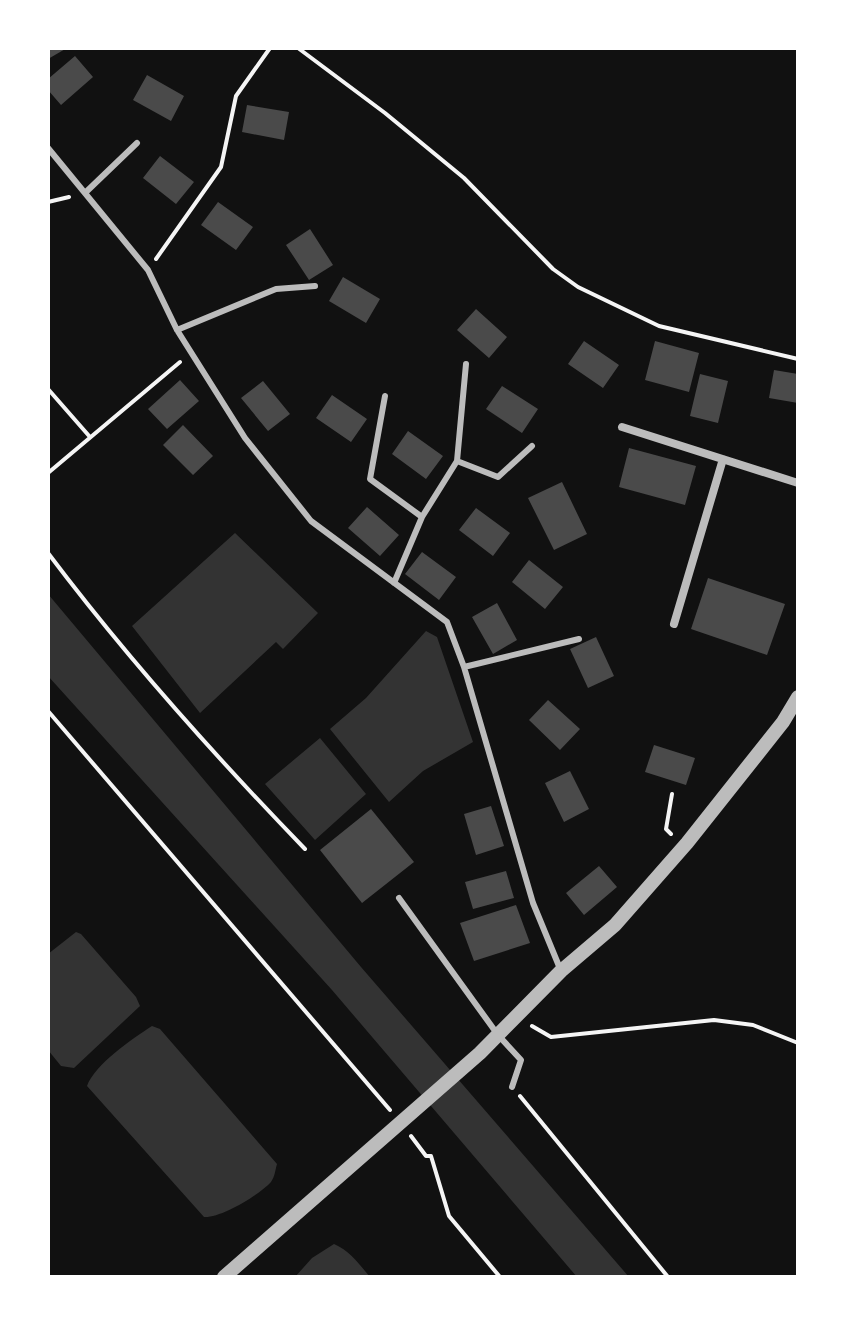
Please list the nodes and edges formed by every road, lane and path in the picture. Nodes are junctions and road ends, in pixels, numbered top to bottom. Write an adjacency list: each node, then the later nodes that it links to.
1 (270, 48): 6 (path)
2 (298, 48): 10 (path)
3 (137, 143): 5 (lane)
4 (48, 148): 5 (lane)
5 (86, 192): 6 (lane)
6 (148, 270): 8 (lane)
7 (315, 286): 8 (lane)
8 (177, 330): 9 (lane)
9 (193, 354): 15 (path); 23 (lane)
10 (798, 359)
11 (466, 364): 18 (lane)
12 (48, 389): 15 (path)
13 (385, 396): 21 (lane)
14 (622, 427): 17 (street)
15 (90, 437): 19 (path)
16 (532, 446): 18 (lane)
17 (723, 459): 20 (street); 24 (street)
18 (457, 461): 21 (lane)
19 (48, 473)
20 (798, 483)
21 (422, 517): 23 (lane)
22 (48, 553): 31 (path)
23 (394, 583): 26 (lane)
24 (674, 624)
25 (579, 639): 26 (lane)
26 (464, 667): 33 (lane)
27 (798, 697): 30 (street)
28 (48, 711): 38 (path)
29 (672, 794): 30 (path)
30 (683, 848): 33 (street)
31 (305, 849)
32 (399, 898): 35 (lane)
33 (561, 971): 34 (street)
34 (515, 1018): 35 (street); 36 (path)
35 (498, 1035): 37 (lane); 38 (street)
36 (798, 1043)
37 (512, 1087): 41 (path)
38 (401, 1123): 39 (street); 40 (path)
39 (224, 1277)
40 (500, 1277)
41 (668, 1277)

